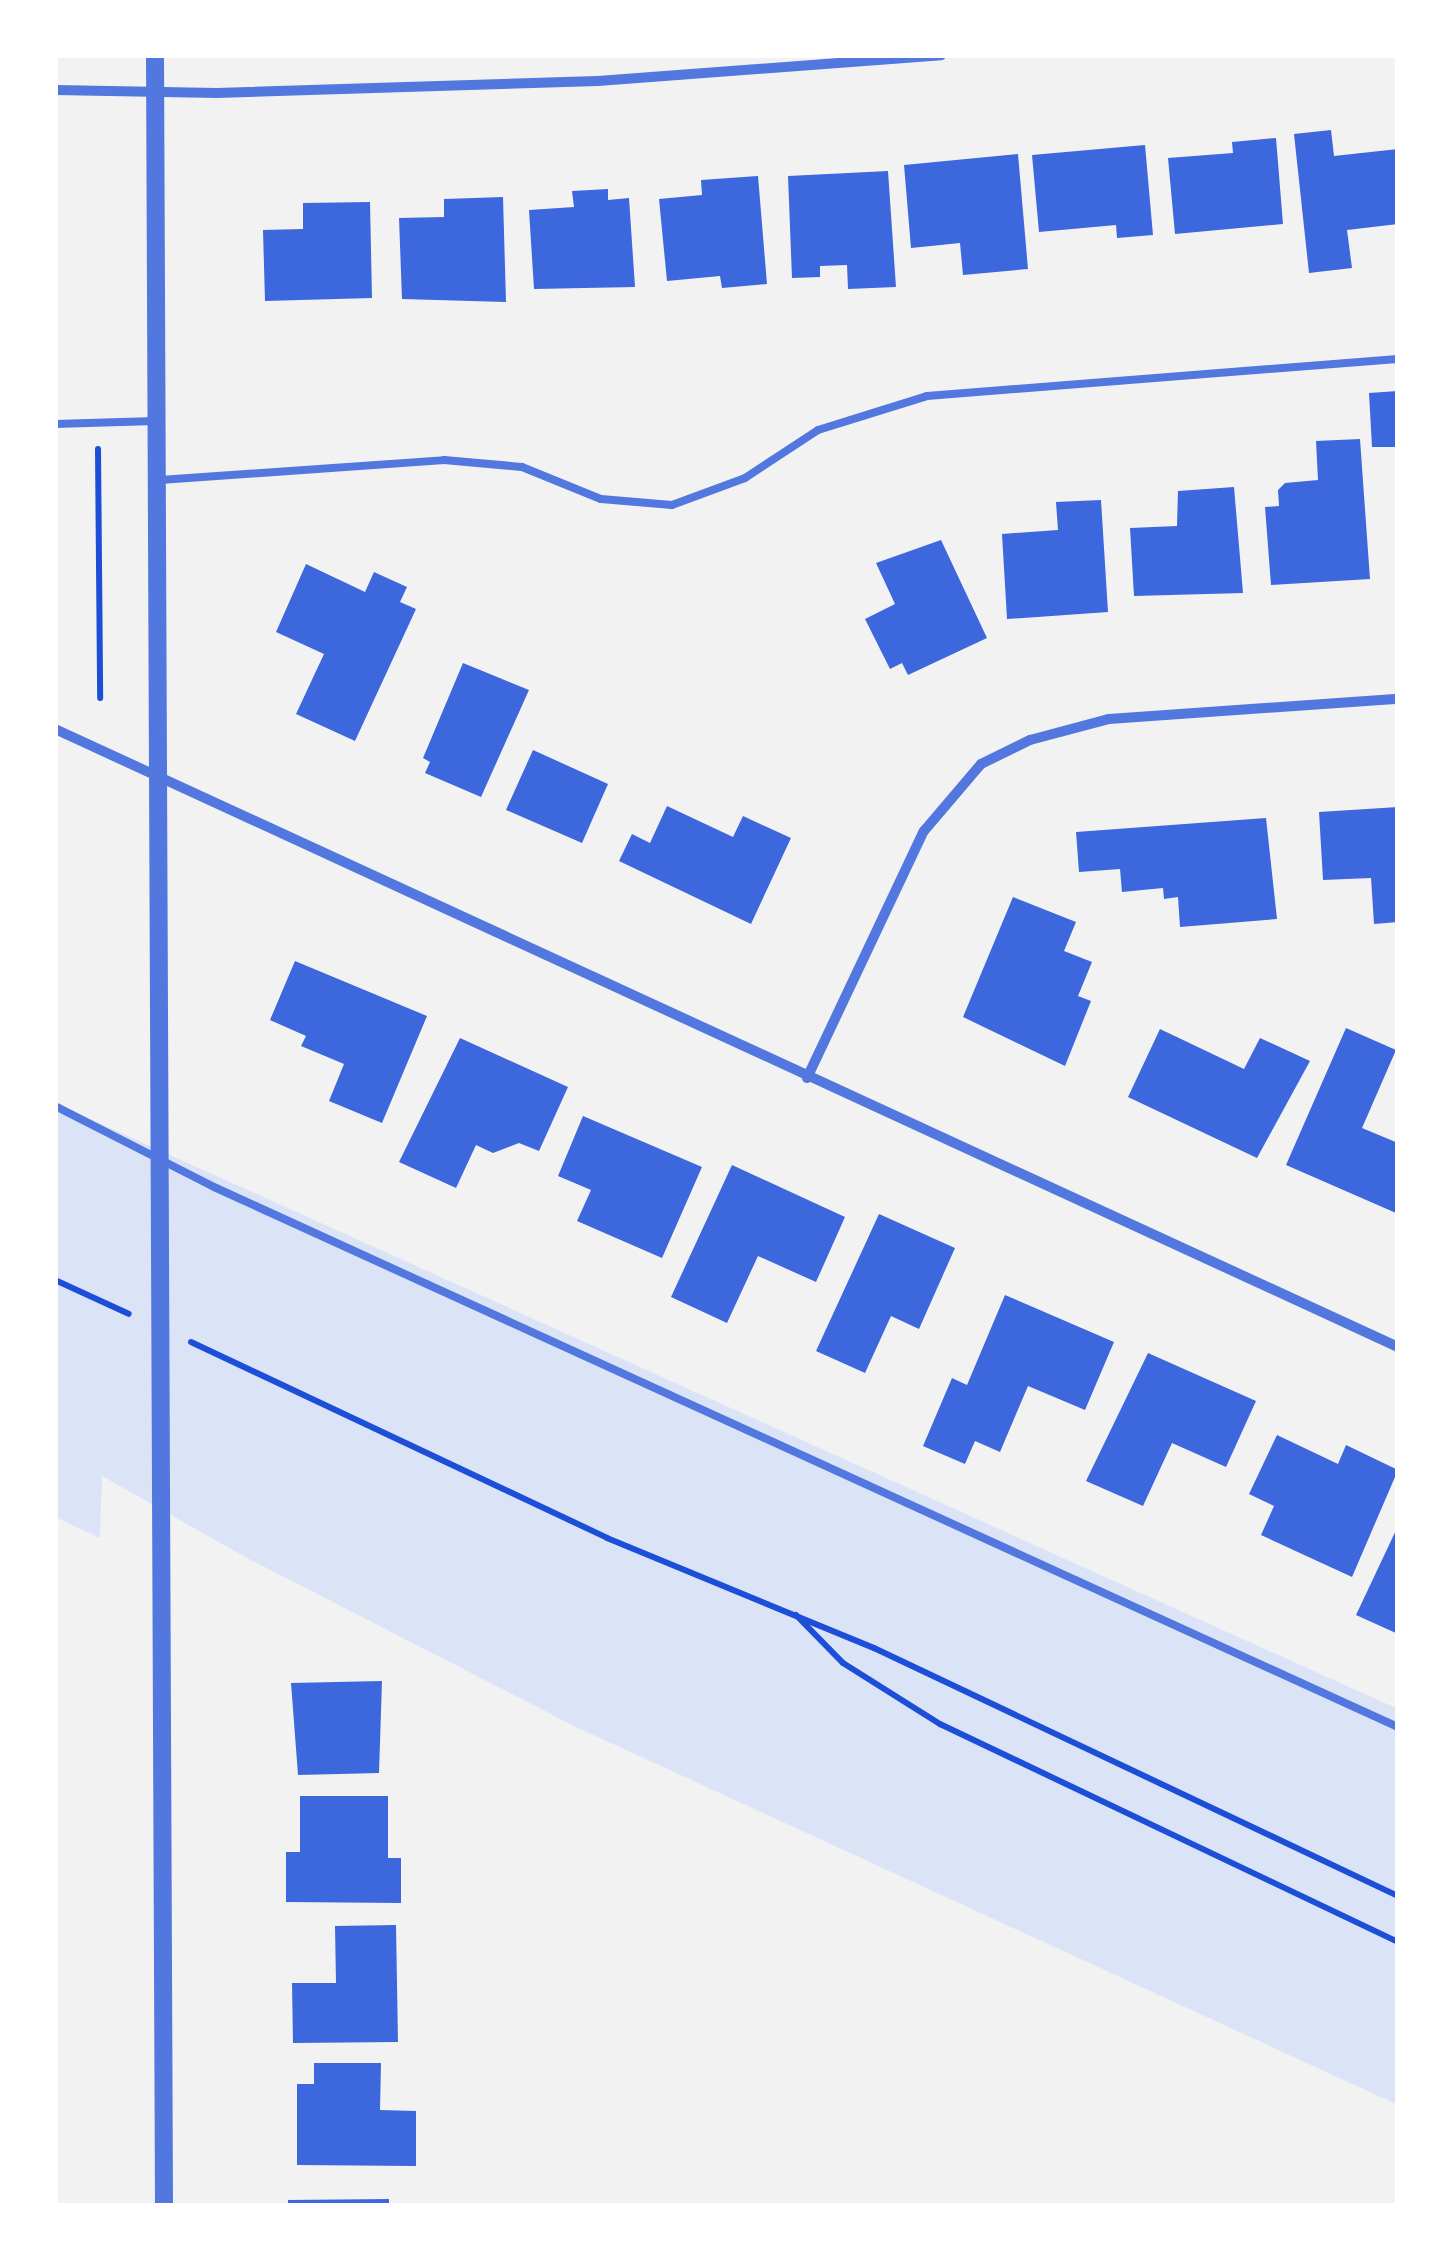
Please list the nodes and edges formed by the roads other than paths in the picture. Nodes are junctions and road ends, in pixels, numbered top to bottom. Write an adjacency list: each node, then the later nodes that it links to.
1 (156, 55): 4 (street)
2 (941, 55): 4 (street)
3 (55, 90): 4 (street)
4 (155, 91): 6 (street)
5 (1398, 359): 8 (lane)
6 (159, 422): 7 (lane); 8 (street)
7 (55, 424)
8 (160, 480): 11 (street)
9 (1398, 698): 12 (street)
10 (55, 728): 11 (street)
11 (162, 777): 12 (street); 14 (street)
12 (807, 1078): 15 (street)
13 (55, 1106): 14 (lane)
14 (159, 1160): 16 (lane); 17 (street)
15 (1398, 1348)
16 (1398, 1726)
17 (164, 2206)

